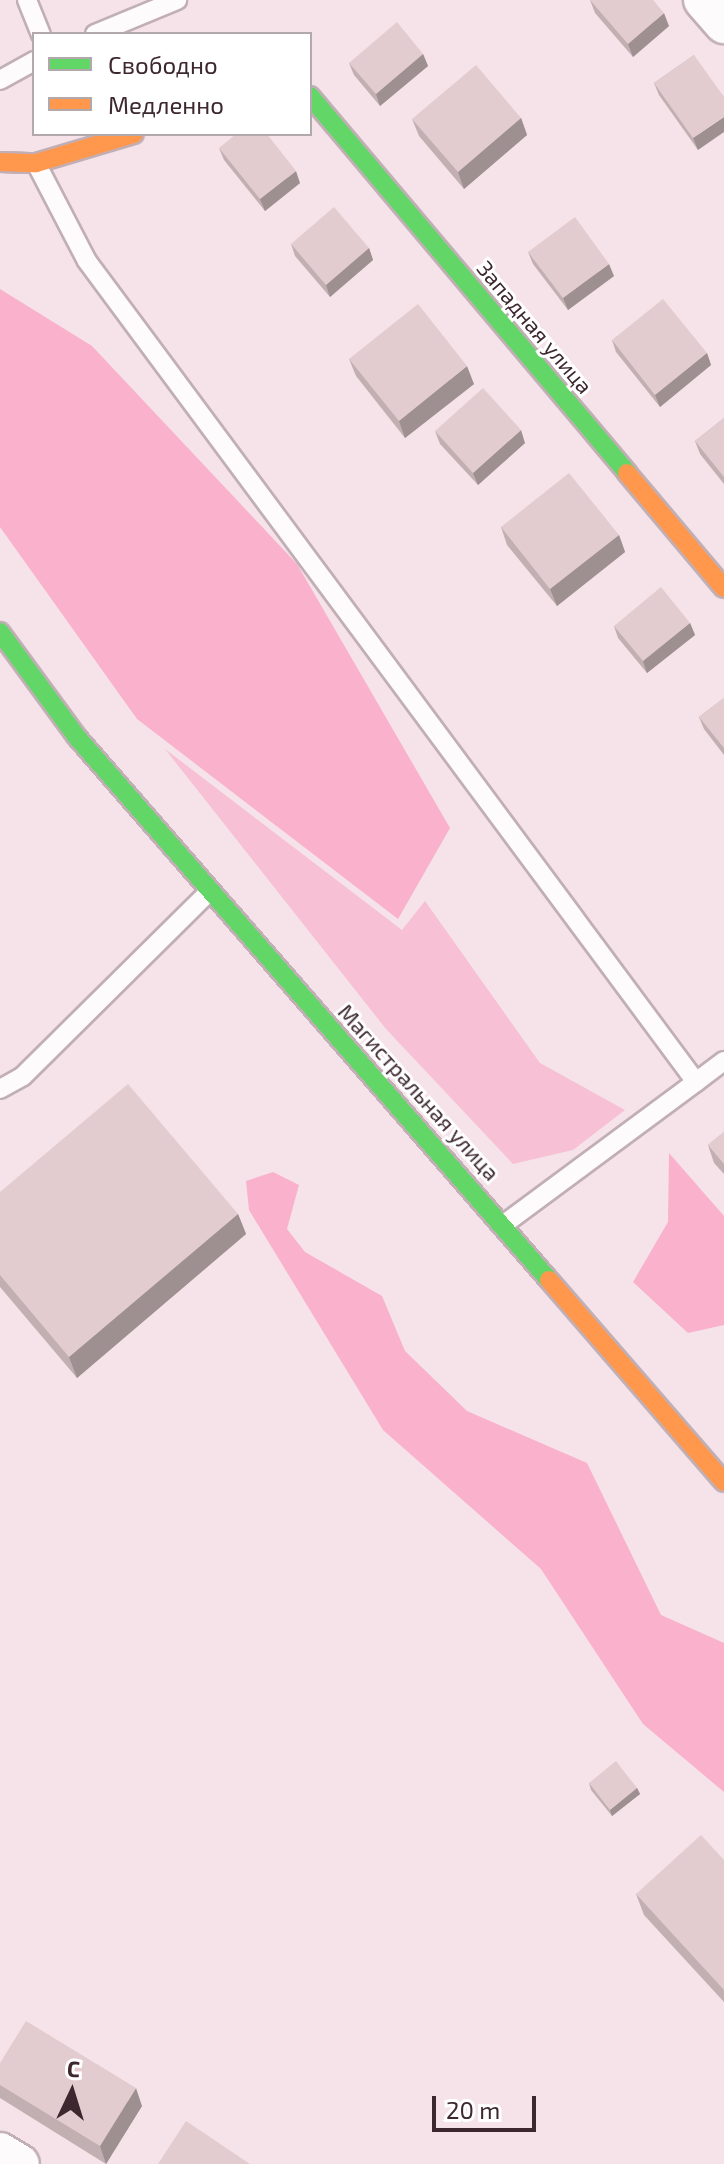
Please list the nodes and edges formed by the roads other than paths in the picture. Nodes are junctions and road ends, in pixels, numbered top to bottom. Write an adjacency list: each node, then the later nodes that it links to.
1 (27, 0): 5 (lane)
2 (177, 0): 6 (lane)
3 (703, 0): 4 (street)
4 (724, 24)
5 (40, 32)
6 (100, 32)
7 (32, 62): 8 (lane)
8 (0, 80)
9 (312, 98): 13 (main road, Западная улица)
10 (127, 136): 12 (main road)
11 (0, 162): 12 (main road)
12 (36, 163): 19 (lane)
13 (724, 588)
14 (0, 632): 16 (main road)
15 (0, 665): 16 (main road)
16 (76, 736): 17 (main road, Магистральная улица)
17 (209, 892): 20 (lane); 21 (main road, Магистральная улица)
18 (724, 1061): 19 (lane)
19 (696, 1082): 21 (lane)
20 (0, 1089)
21 (504, 1224): 23 (main road, Магистральная улица)
22 (724, 1449): 23 (lane)
23 (707, 1462): 24 (main road, Магистральная улица)
24 (724, 1482)
25 (0, 2152): 26 (street)
26 (20, 2164)

